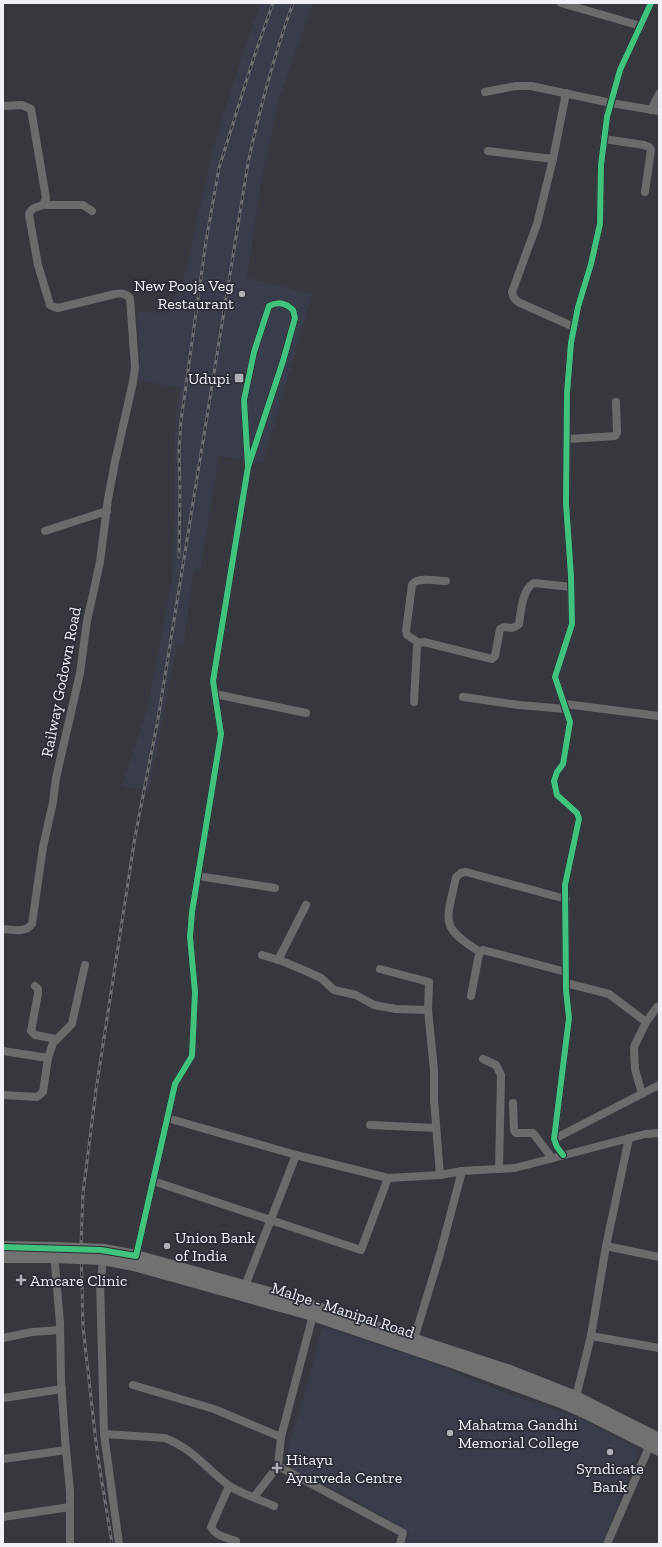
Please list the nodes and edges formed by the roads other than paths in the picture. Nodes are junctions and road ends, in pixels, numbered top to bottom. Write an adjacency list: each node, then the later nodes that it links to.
1 (561, 3): 3 (street)
2 (651, 3): 3 (street)
3 (641, 26): 7 (street)
4 (485, 92): 5 (street)
5 (566, 93): 7 (street); 12 (street)
6 (659, 94): 9 (street)
7 (611, 103): 9 (street); 10 (street)
8 (3, 106): 14 (street)
9 (655, 111)
10 (604, 139): 13 (street); 16 (street)
11 (488, 151): 12 (street)
12 (553, 159): 16 (street)
13 (645, 192)
14 (42, 205): 15 (street); 20 (street, Railway Godown Road)
15 (92, 211)
16 (574, 327): 18 (street)
17 (616, 402): 18 (street)
18 (566, 439): 23 (street)
19 (248, 467): 19 (street); 25 (street)
20 (107, 511): 21 (street); 35 (street, Railway Godown Road)
21 (44, 531)
22 (446, 581): 24 (street)
23 (571, 587): 24 (street); 28 (street)
24 (419, 643): 27 (street)
25 (215, 694): 29 (street); 31 (street)
26 (463, 697): 28 (street)
27 (414, 702)
28 (565, 706): 30 (street); 33 (street)
29 (306, 713)
30 (659, 716)
31 (198, 876): 32 (street); 56 (street)
32 (275, 888)
33 (566, 899): 36 (street); 41 (street)
34 (306, 906): 38 (street)
35 (3, 929)
36 (480, 952): 41 (street); 44 (street)
37 (262, 955): 38 (street)
38 (278, 960): 46 (street)
39 (85, 966): 48 (street)
40 (380, 969): 46 (street)
41 (566, 972): 42 (street)
42 (566, 983): 47 (street); 63 (street)
43 (35, 986): 48 (street)
44 (471, 996)
45 (657, 1007): 47 (street)
46 (428, 1010): 59 (street)
47 (646, 1022): 53 (street)
48 (56, 1039): 50 (street)
49 (3, 1051): 50 (street)
50 (48, 1058): 54 (street)
51 (483, 1059): 67 (street)
52 (659, 1085): 53 (street)
53 (642, 1094): 63 (street)
54 (3, 1095)
55 (513, 1103): 66 (street)
56 (167, 1118): 64 (street); 71 (street)
57 (370, 1125): 59 (street)
58 (659, 1126): 60 (street)
59 (436, 1128): 69 (street)
60 (649, 1133): 61 (street); 62 (street)
61 (659, 1133)
62 (629, 1138): 65 (street); 73 (street)
63 (554, 1139): 65 (street)
64 (296, 1155): 70 (street); 72 (street)
65 (564, 1155): 66 (street)
66 (552, 1158): 67 (street)
67 (499, 1169): 68 (street)
68 (462, 1171): 69 (street); 85 (street)
69 (440, 1175): 70 (street)
70 (388, 1178): 72 (street)
71 (153, 1181): 72 (street); 77 (street)
72 (270, 1220): 80 (street)
73 (606, 1246): 79 (street); 83 (street)
74 (3, 1247): 75 (highway)
75 (54, 1253): 76 (highway, Malpe - Manipal Road, bridge); 78 (highway, Malpe - Manipal Road); 82 (street)
76 (103, 1254): 77 (highway, Malpe - Manipal Road); 81 (highway, Malpe - Manipal Road); 92 (street)
77 (136, 1256): 80 (highway, Malpe - Manipal Road)
78 (3, 1257)
79 (659, 1257)
80 (245, 1286): 85 (highway, Malpe - Manipal Road)
81 (313, 1315): 87 (highway, Malpe - Manipal Road); 93 (street)
82 (60, 1330): 84 (street); 89 (street)
83 (590, 1336): 86 (street); 90 (street)
84 (3, 1338)
85 (414, 1339): 87 (highway, Malpe - Manipal Road)
86 (659, 1348)
87 (442, 1354): 90 (highway, Malpe - Manipal Road); 94 (highway, Malpe - Manipal Road)
88 (133, 1385): 93 (street)
89 (62, 1389): 91 (street); 95 (street)
90 (576, 1397): 94 (highway, Malpe - Manipal Road)
91 (3, 1398)
92 (104, 1434): 98 (street); 105 (street)
93 (281, 1437): 97 (street)
94 (656, 1444): 107 (street)
95 (66, 1450): 96 (street); 101 (street)
96 (3, 1459)
97 (278, 1466): 99 (street); 106 (street)
98 (229, 1486): 99 (street); 103 (street)
99 (254, 1497): 100 (street)
100 (274, 1506)
101 (70, 1507): 102 (street); 104 (street)
102 (3, 1517)
103 (236, 1541)
104 (70, 1544)
105 (119, 1544)
106 (400, 1544)
107 (607, 1544)

